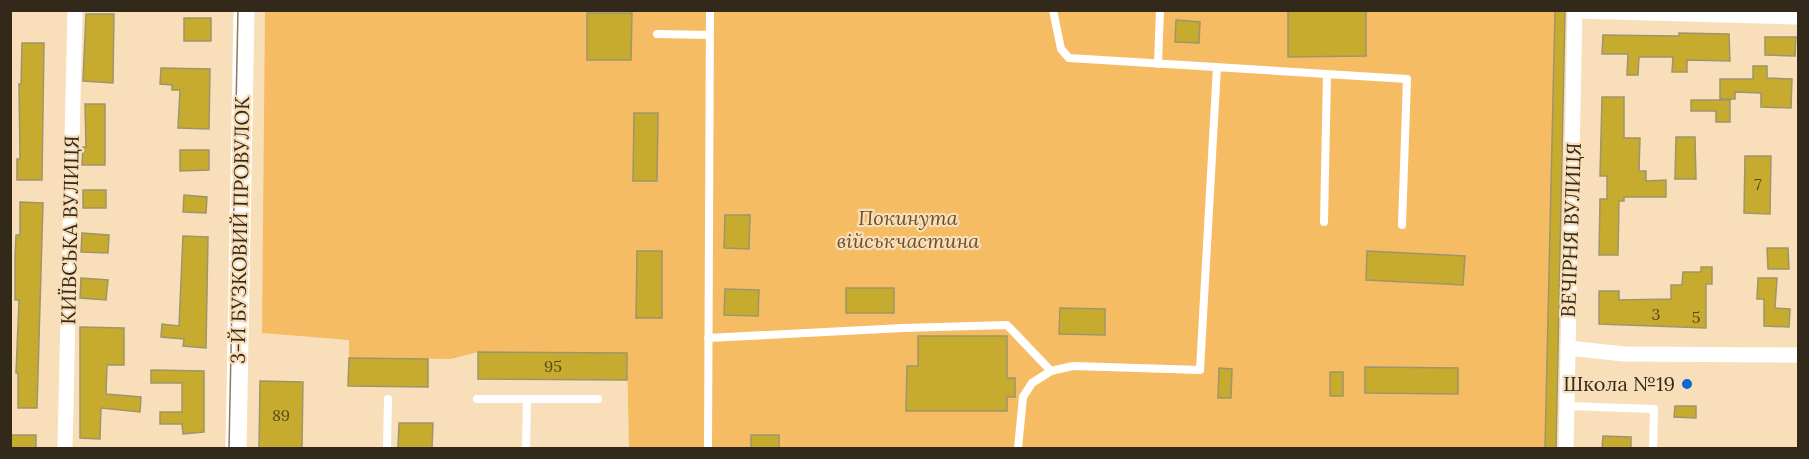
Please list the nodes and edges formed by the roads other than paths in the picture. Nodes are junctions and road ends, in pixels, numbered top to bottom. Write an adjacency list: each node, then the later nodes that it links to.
1 (75, 10): 24 (street, КИЇВСЬКА ВУЛИЦЯ)
2 (244, 10): 25 (street, 3-Й БУЗКОВИЙ ПРОВУЛОК)
3 (710, 10): 9 (lane)
4 (1053, 10): 10 (lane)
5 (1160, 10): 10 (lane)
6 (1575, 11): 7 (street); 16 (street, ВЕЧІРНЯ ВУЛИЦЯ)
7 (1798, 17)
8 (657, 34): 9 (lane)
9 (710, 35): 15 (lane)
10 (1158, 64): 11 (lane)
11 (1217, 67): 12 (lane); 18 (lane)
12 (1327, 74): 13 (lane); 14 (lane)
13 (1324, 222)
14 (1402, 225)
15 (708, 338): 18 (lane); 28 (lane)
16 (1568, 348): 17 (street); 23 (street, ВЕЧІРНЯ ВУЛИЦЯ)
17 (1798, 355)
18 (1051, 371): 29 (lane)
19 (388, 399): 26 (lane)
20 (477, 399): 22 (lane)
21 (598, 399): 22 (lane)
22 (527, 400): 27 (lane)
23 (1566, 406): 30 (street, ВЕЧІРНЯ ВУЛИЦЯ); 31 (lane)
24 (65, 448)
25 (236, 448)
26 (387, 448)
27 (525, 448)
28 (708, 448)
29 (1018, 448)
30 (1566, 448)
31 (1653, 448)

